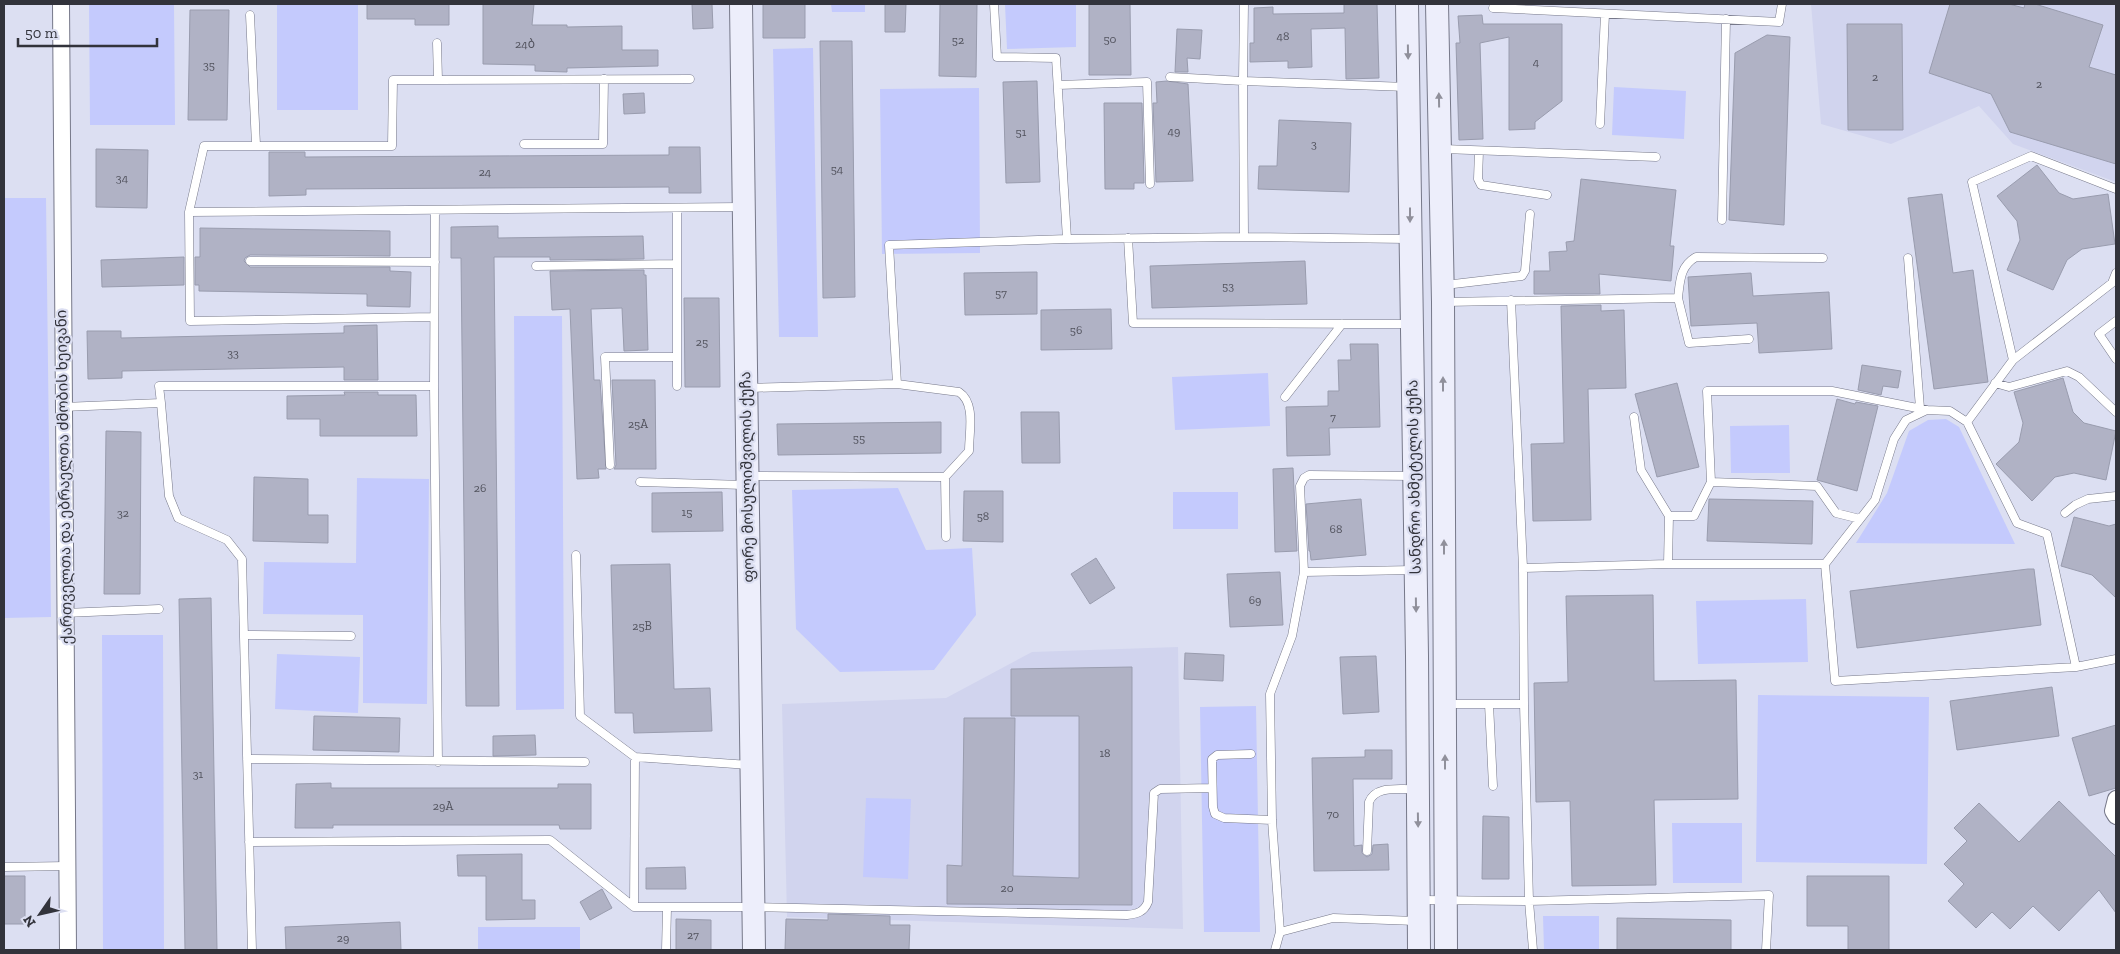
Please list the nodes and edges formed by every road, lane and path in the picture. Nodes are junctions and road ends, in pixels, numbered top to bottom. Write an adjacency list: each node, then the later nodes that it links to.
1 (61, 4): 64 (street, ქართველთა და ებრაელთა ძმობის ხეივანი)
2 (740, 4): 29 (main road, ფორე მოსულიშვილის ქუჩა)
3 (994, 4): 18 (lane)
4 (1244, 4): 17 (lane)
5 (1782, 4): 11 (lane)
6 (1493, 8): 9 (lane)
7 (1438, 9): 8 (main road); 23 (main road, სანდრო ახმეტელის ქუჩა, one-way to 7)
8 (1407, 10): 19 (main road, სანდრო ახმეტელის ქუჩა, one-way to 19)
9 (1604, 14): 11 (lane); 20 (lane)
10 (250, 16): 22 (lane)
11 (1726, 19): 34 (lane)
12 (437, 43): 16 (lane)
13 (1170, 77): 17 (lane)
14 (604, 79): 15 (lane); 16 (lane); 21 (lane)
15 (690, 79)
16 (438, 80): 22 (lane)
17 (1242, 81): 19 (lane); 35 (lane)
18 (1058, 85): 26 (lane); 37 (lane)
19 (1409, 87): 38 (main road, სანდრო ახმეტელის ქუჩა, one-way to 38)
20 (1600, 124)
21 (524, 144)
22 (256, 145): 32 (lane)
23 (1440, 149): 24 (lane); 47 (main road, სანდრო ახმეტელის ქუჩა)
24 (1479, 151): 25 (lane); 28 (lane)
25 (1656, 157)
26 (1150, 184)
27 (2116, 189): 56 (lane)
28 (1546, 195)
29 (744, 207): 30 (lane); 61 (main road, ფორე მოსულიშვილის ქუჩა)
30 (677, 208): 31 (lane); 43 (lane)
31 (435, 210): 32 (lane); 42 (lane)
32 (189, 212): 49 (lane)
33 (1530, 214): 47 (lane)
34 (1722, 220)
35 (1244, 237): 36 (lane); 38 (lane)
36 (1128, 238): 37 (lane); 52 (lane)
37 (1067, 239): 57 (lane)
38 (1410, 239): 50 (main road, სანდრო ახმეტელის ქუჩა)
39 (1823, 258): 46 (lane)
40 (1908, 258): 65 (lane)
41 (250, 261): 42 (lane)
42 (435, 262): 49 (lane)
43 (677, 264): 44 (lane); 54 (lane)
44 (536, 266)
45 (2116, 273): 56 (lane)
46 (1678, 298): 48 (lane); 53 (lane)
47 (1443, 300): 48 (lane); 50 (main road); 91 (main road, სანდრო ახმეტელის ქუჩა, one-way to 47)
48 (1511, 300): 83 (lane)
49 (434, 317): 59 (lane)
50 (1411, 319): 52 (lane); 71 (main road, სანდრო ახმეტელის ქუჩა)
51 (2116, 322): 55 (lane)
52 (1342, 324): 62 (lane)
53 (1749, 338)
54 (677, 357): 60 (lane); 69 (lane)
55 (2116, 359)
56 (2013, 360): 58 (lane)
57 (897, 384): 61 (lane); 70 (lane)
58 (1995, 384): 66 (lane); 68 (lane)
59 (434, 386): 63 (lane); 100 (lane)
60 (677, 386)
61 (746, 388): 72 (main road, ფორე მოსულიშვილის ქუჩა)
62 (1285, 397)
63 (161, 403): 64 (lane); 88 (lane)
64 (63, 407): 87 (street, ქართველთა და ებრაელთა ძმობის ხეივანი)
65 (1923, 409): 68 (lane); 74 (lane); 78 (lane)
66 (2116, 412)
67 (1634, 417): 77 (lane)
68 (1967, 422): 93 (lane)
69 (610, 465)
70 (945, 476): 72 (lane); 79 (lane)
71 (1414, 476): 84 (main road, სანდრო ახმეტელის ქუჩა); 85 (lane)
72 (747, 481): 73 (lane); 102 (main road, ფორე მოსულიშვილის ქუჩა)
73 (640, 482)
74 (1711, 482): 77 (lane); 78 (lane)
75 (2116, 496): 76 (lane)
76 (2065, 512)
77 (1669, 516): 81 (lane)
78 (1860, 519): 82 (lane)
79 (946, 537)
80 (576, 555): 98 (lane)
81 (1668, 564): 82 (lane); 83 (lane)
82 (1825, 564): 93 (lane)
83 (1523, 568): 96 (lane)
84 (1415, 570): 85 (lane); 90 (main road, სანდრო ახმეტელის ქუჩა, one-way to 90)
85 (1304, 572): 108 (lane)
86 (159, 609): 87 (lane)
87 (65, 613): 111 (street, ქართველთა და ებრაელთა ძმობის ხეივანი)
88 (244, 635): 89 (lane); 99 (lane)
89 (351, 636)
90 (1417, 656): 91 (main road); 105 (main road, სანდრო ახმეტელის ქუჩა)
91 (1444, 657): 94 (main road, სანდრო ახმეტელის ქუჩა)
92 (2116, 659): 93 (lane)
93 (2076, 667)
94 (1444, 704): 95 (lane); 113 (main road, სანდრო ახმეტელის ქუჩა, one-way to 94)
95 (1490, 704): 96 (lane); 103 (lane)
96 (1524, 704): 114 (lane)
97 (1251, 754): 104 (lane)
98 (635, 757): 102 (lane); 115 (lane)
99 (247, 759): 100 (lane); 109 (lane)
100 (438, 762): 101 (lane)
101 (585, 762)
102 (751, 765): 116 (main road, ფორე მოსულიშვილის ქუჩა)
103 (1493, 786)
104 (1212, 788): 108 (lane); 116 (lane)
105 (1417, 789): 110 (lane); 118 (main road, სანდრო ახმეტელის ქუჩა, one-way to 118)
106 (2116, 799): 107 (street)
107 (2116, 816)
108 (1272, 820): 119 (lane)
109 (249, 842): 115 (lane); 121 (lane)
110 (1367, 851)
111 (67, 866): 112 (lane); 120 (street, ქართველთა და ებრაელთა ძმობის ხეივანი)
112 (4, 867)
113 (1446, 899): 114 (lane); 118 (lane); 126 (main road, სანდრო ახმეტელის ქუჩა)
114 (1529, 901): 127 (lane); 128 (lane)
115 (634, 907): 117 (lane)
116 (753, 907): 117 (lane); 123 (main road, ფორე მოსულიშვილის ქუჩა)
117 (667, 908): 122 (lane)
118 (1418, 911): 119 (lane); 125 (main road, სანდრო ახმეტელის ქუჩა)
119 (1280, 932): 124 (lane)
120 (68, 950)
121 (252, 950)
122 (666, 950)
123 (754, 950)
124 (1275, 950)
125 (1419, 950)
126 (1446, 950)
127 (1533, 950)
128 (1766, 950)

